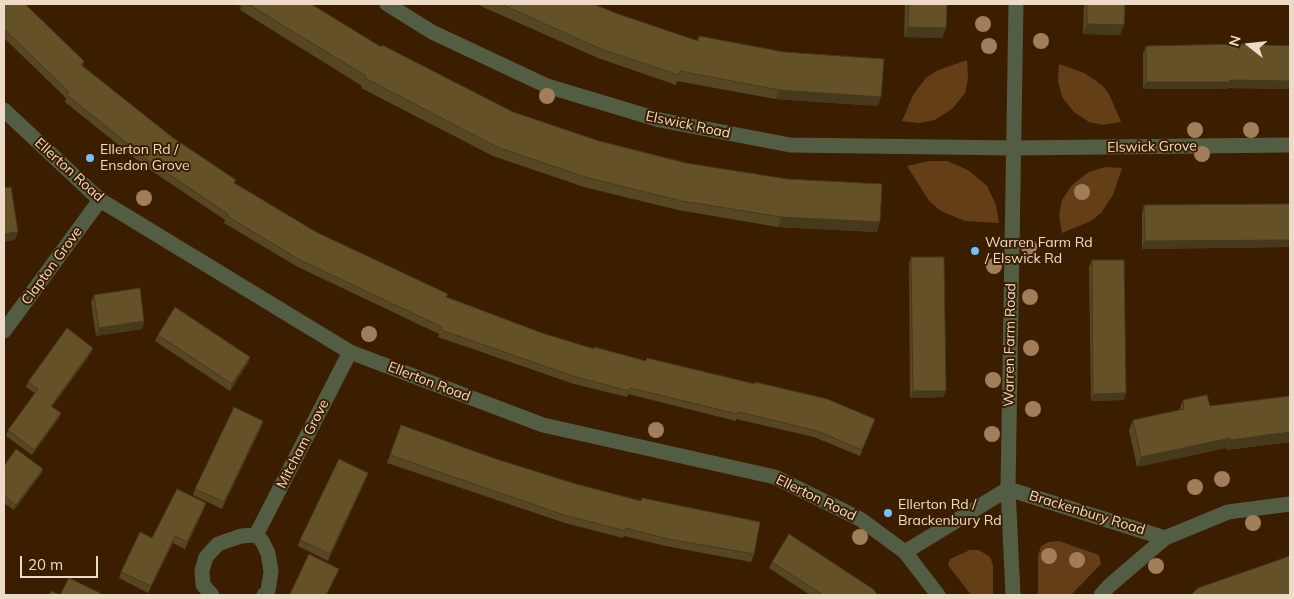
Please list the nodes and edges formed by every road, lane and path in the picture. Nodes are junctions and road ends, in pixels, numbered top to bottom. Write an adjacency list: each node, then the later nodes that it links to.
1 (387, 4): 5 (street, Elswick Road)
2 (1016, 4): 5 (street, Warren Farm Road)
3 (4, 110): 6 (street, Ellerton Road)
4 (1290, 145): 5 (street, Elswick Grove)
5 (1013, 148): 9 (street, Warren Farm Road)
6 (100, 200): 7 (street, Clapton Grove); 8 (street, Ellerton Road)
7 (4, 332)
8 (350, 352): 11 (street, Mitcham Grove); 13 (street, Ellerton Road)
9 (1008, 489): 12 (street, Brackenbury Road); 13 (street); 17 (street, Warren Farm Road)
10 (1290, 504): 12 (street, Brackenbury Road)
11 (256, 536): 14 (street); 15 (street)
12 (1165, 538): 18 (street, Brackenbury Road)
13 (905, 552): 16 (street, Ellerton Road)
14 (212, 595)
15 (264, 595)
16 (938, 595)
17 (1013, 595)
18 (1101, 595)

